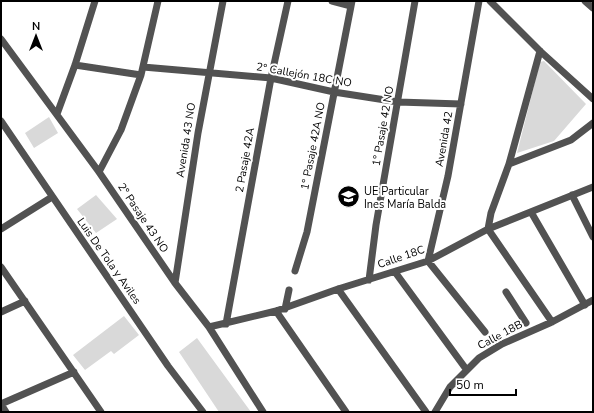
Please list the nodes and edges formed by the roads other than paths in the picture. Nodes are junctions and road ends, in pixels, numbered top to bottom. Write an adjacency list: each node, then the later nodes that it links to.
1 (95, 1): 14 (street)
2 (158, 1): 15 (street)
3 (223, 1): 16 (street, Avenida 43 NO)
4 (288, 1): 18 (street, 2 Pasaje 42A)
5 (332, 1): 10 (street)
6 (416, 1): 21 (street, 1° Pasaje 42 NO)
7 (479, 1): 22 (street, Avenida 42)
8 (490, 1): 13 (street)
9 (585, 1): 11 (street)
10 (351, 3): 19 (street, 1° Pasaje 42A NO)
11 (593, 8)
12 (1, 38): 23 (street, 2° Pasaje 43 NO)
13 (540, 51): 20 (street); 26 (street)
14 (75, 65): 17 (street); 23 (street)
15 (143, 67): 16 (street, 2° Callejón 18C NO); 17 (street)
16 (209, 73): 18 (street, 2° Callejón 18C NO); 40 (street, Avenida 43 NO)
17 (141, 74): 27 (street)
18 (272, 78): 19 (street, 2° Callejón 18C NO); 52 (street, 2 Pasaje 42A)
19 (334, 92): 21 (street, 2° Callejón 18C NO); 37 (street, 1° Pasaje 42A NO)
20 (593, 99)
21 (398, 102): 22 (street, 2° Callejón 18C NO); 39 (street, 1° Pasaje 42 NO)
22 (461, 104): 35 (street, Avenida 42)
23 (57, 114): 27 (street, 2° Pasaje 43 NO)
24 (1, 121): 30 (street, Luis De Tola y Aviles)
25 (593, 123): 26 (street)
26 (509, 164): 33 (street)
27 (99, 172): 40 (street, 2° Pasaje 43 NO)
28 (593, 187): 29 (street, Calle 18C)
29 (572, 195): 31 (street, Calle 18C); 34 (street)
30 (52, 197): 32 (street); 60 (street, Luis De Tola y Aviles)
31 (531, 212): 33 (street, Calle 18C); 46 (street)
32 (1, 229)
33 (488, 229): 35 (street, Calle 18C); 50 (street)
34 (593, 237)
35 (428, 260): 38 (street, Calle 18C); 54 (street)
36 (1, 267): 45 (street)
37 (295, 271)
38 (395, 272): 39 (street, Calle 18C); 55 (street)
39 (369, 280): 41 (street, Calle 18C)
40 (175, 283): 53 (street, 2° Pasaje 43 NO)
41 (338, 289): 47 (street, Calle 18C); 63 (street)
42 (288, 290): 47 (street)
43 (506, 292): 51 (street)
44 (593, 300): 46 (street, Calle 18B)
45 (25, 301): 49 (street); 56 (street)
46 (584, 305): 50 (street, Calle 18B)
47 (285, 309): 48 (street, Calle 18C)
48 (276, 311): 52 (street, Calle 18C); 62 (street)
49 (1, 312)
50 (552, 322): 55 (street, Calle 18B)
51 (526, 323)
52 (226, 324): 53 (street, Calle 18C)
53 (209, 327): 61 (street, 2° Pasaje 43 NO)
54 (485, 332)
55 (466, 370): 64 (street, Calle 18B)
56 (74, 372): 57 (street); 59 (street)
57 (1, 404): 58 (street)
58 (6, 412)
59 (101, 412)
60 (203, 412)
61 (263, 412)
62 (346, 412)
63 (426, 412)
64 (435, 412)

